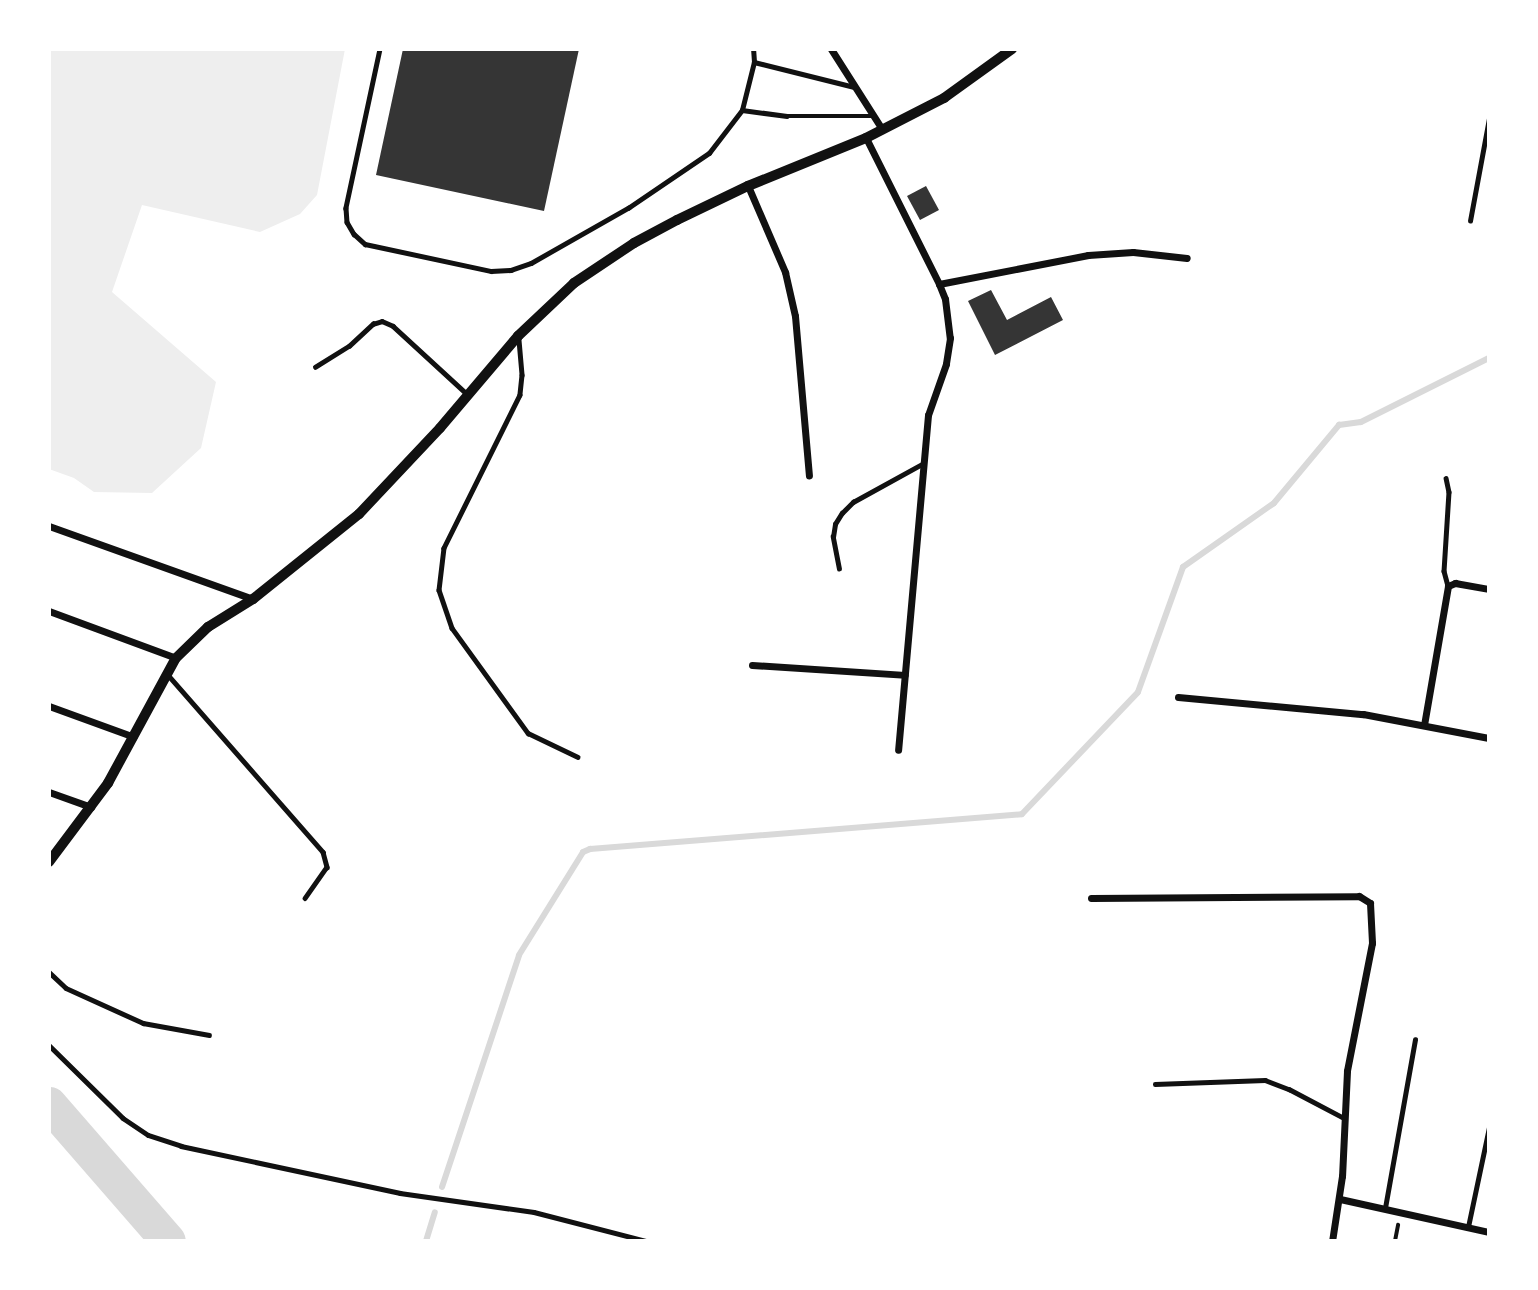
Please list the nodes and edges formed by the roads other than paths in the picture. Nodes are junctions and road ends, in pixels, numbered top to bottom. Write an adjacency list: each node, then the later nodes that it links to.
1 (380, 49): 7 (lane)
2 (753, 49): 5 (lane)
3 (831, 49): 6 (street)
4 (1012, 49): 10 (street)
5 (754, 62): 6 (lane); 7 (lane)
6 (855, 87): 8 (street)
7 (742, 110): 8 (lane)
8 (874, 116): 10 (street)
9 (1489, 118): 13 (lane)
10 (882, 129): 11 (street)
11 (866, 138): 12 (street); 15 (street)
12 (748, 186): 16 (street); 20 (street)
13 (1471, 221)
14 (1187, 258): 15 (street)
15 (939, 284): 19 (street)
16 (518, 336): 18 (street); 38 (lane)
17 (315, 367): 18 (lane)
18 (467, 394): 26 (street)
19 (923, 464): 23 (lane); 31 (street)
20 (809, 475)
21 (1446, 478): 24 (lane)
22 (49, 526): 26 (street)
23 (839, 569)
24 (1448, 586): 25 (street); 34 (street)
25 (1489, 589)
26 (253, 599): 28 (street)
27 (49, 611): 28 (street)
28 (176, 658): 30 (street)
29 (752, 666): 31 (street)
30 (166, 673): 35 (street); 42 (lane)
31 (905, 675): 37 (street)
32 (1178, 697): 34 (street)
33 (49, 706): 35 (street)
34 (1424, 725): 36 (street)
35 (134, 737): 40 (street)
36 (1489, 738)
37 (898, 750)
38 (578, 757)
39 (49, 792): 40 (street)
40 (92, 807): 41 (street)
41 (49, 863)
42 (306, 898)
43 (1091, 898): 49 (street)
44 (49, 972): 45 (lane)
45 (209, 1035)
46 (1415, 1040): 52 (lane)
47 (49, 1045): 55 (lane)
48 (1155, 1084): 49 (lane)
49 (1344, 1118): 51 (street)
50 (1489, 1127): 53 (lane)
51 (1340, 1199): 52 (street); 56 (street)
52 (1385, 1209): 53 (street)
53 (1468, 1227): 54 (street)
54 (1489, 1232)
55 (646, 1241)
56 (1332, 1241)

